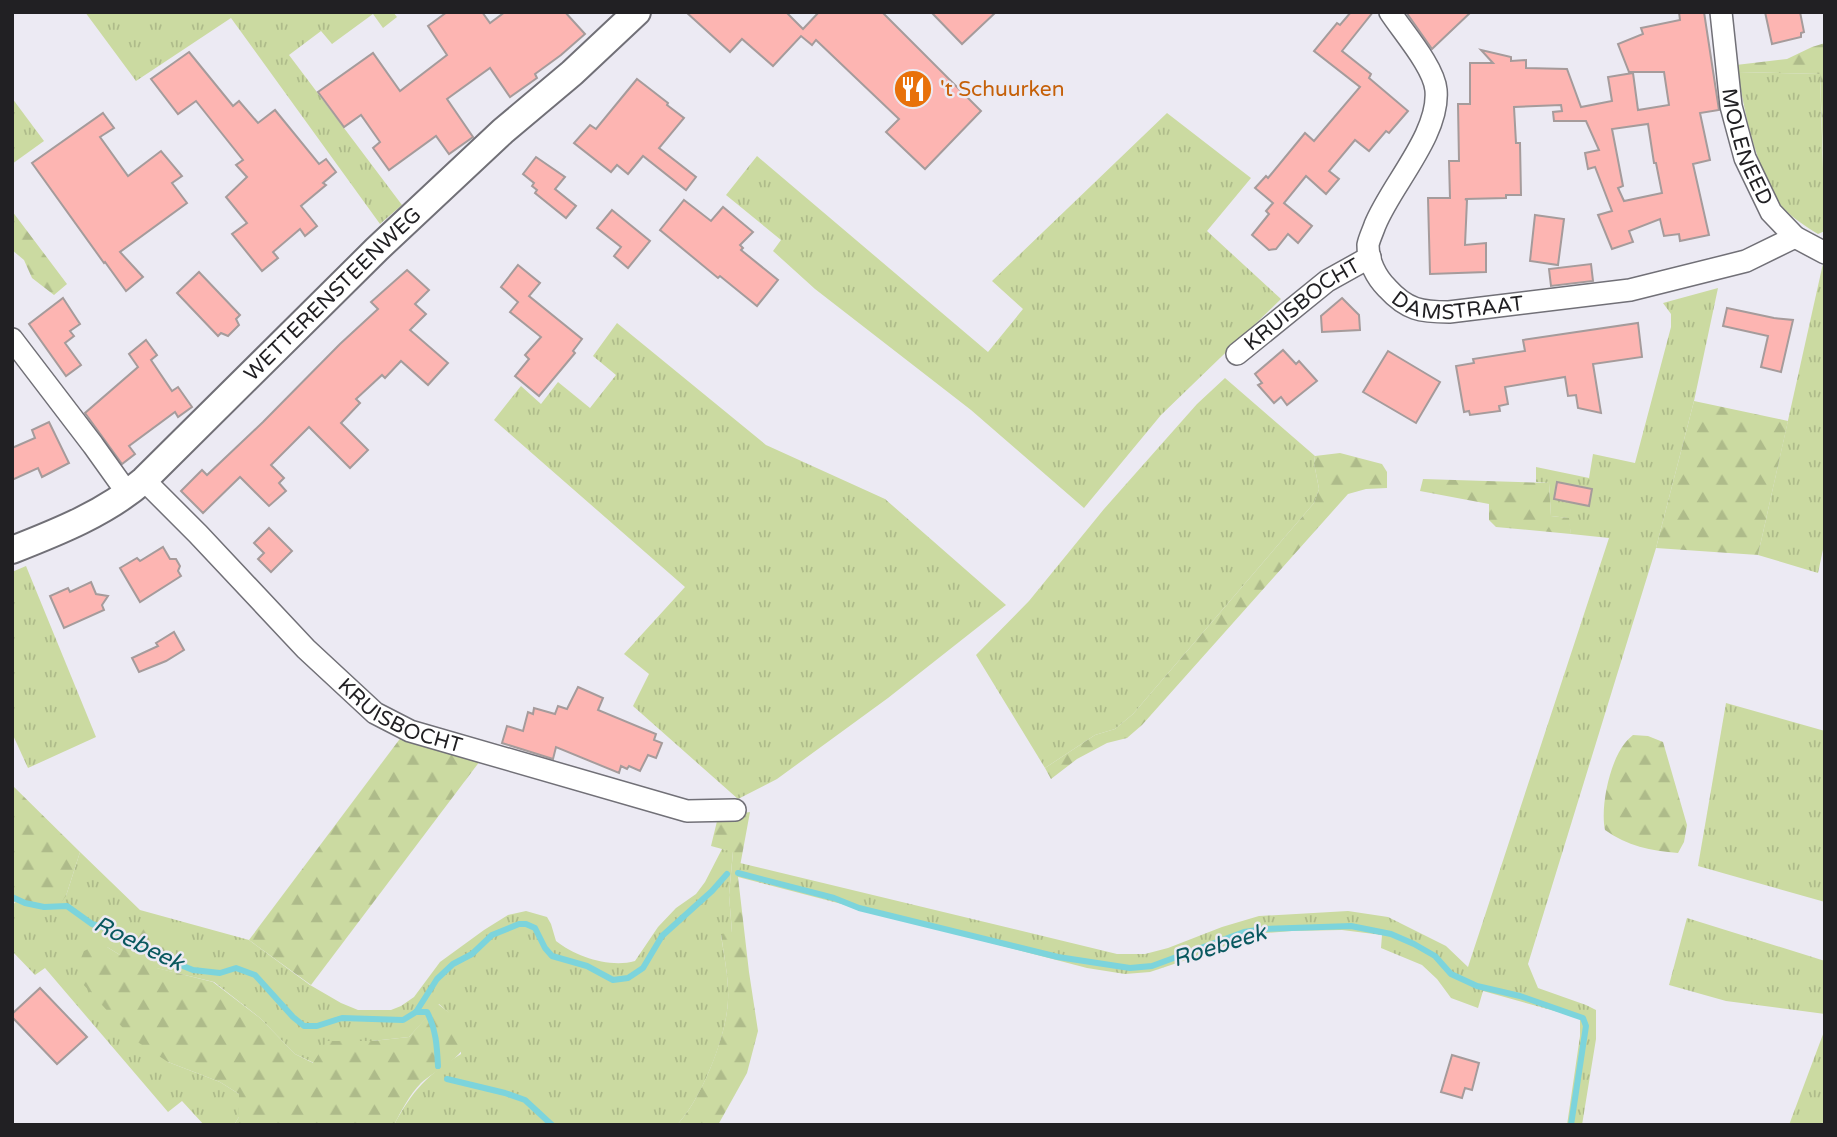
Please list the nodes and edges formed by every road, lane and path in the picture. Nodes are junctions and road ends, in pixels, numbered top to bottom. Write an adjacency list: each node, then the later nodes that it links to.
1 (637, 12): 9 (street, WETTERENSTEENWEG)
2 (1390, 12): 6 (street)
3 (1721, 12): 4 (street, MOLENEED)
4 (1795, 237): 5 (street, MOLENEED); 6 (street, DAMSTRAAT)
5 (1825, 253)
6 (1370, 257): 8 (street, KRUISBOCHT)
7 (12, 339): 9 (street, KRUISBOCHT)
8 (1237, 354)
9 (136, 487): 10 (street, WETTERENSTEENWEG); 11 (street, KRUISBOCHT)
10 (12, 550)
11 (735, 810)

